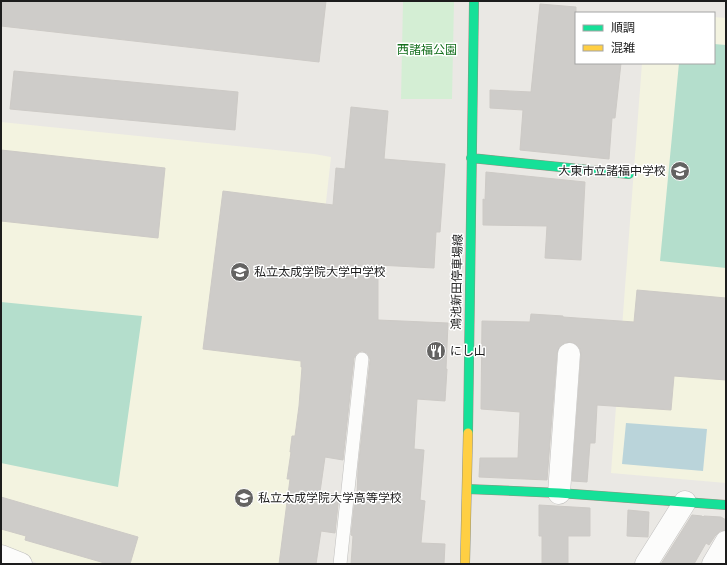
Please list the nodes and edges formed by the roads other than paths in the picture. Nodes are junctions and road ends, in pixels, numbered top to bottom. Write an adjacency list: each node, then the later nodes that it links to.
1 (474, 1): 2 (main road, 鴻池新田停車場線)
2 (471, 158): 3 (main road); 6 (main road, 鴻池新田停車場線)
3 (628, 174)
4 (569, 354): 7 (street)
5 (362, 359): 10 (lane)
6 (467, 489): 7 (main road); 11 (main road, 鴻池新田停車場線)
7 (559, 493): 8 (main road)
8 (685, 502): 9 (main road); 12 (street)
9 (726, 505)
10 (340, 564)
11 (465, 564)
12 (646, 564)

